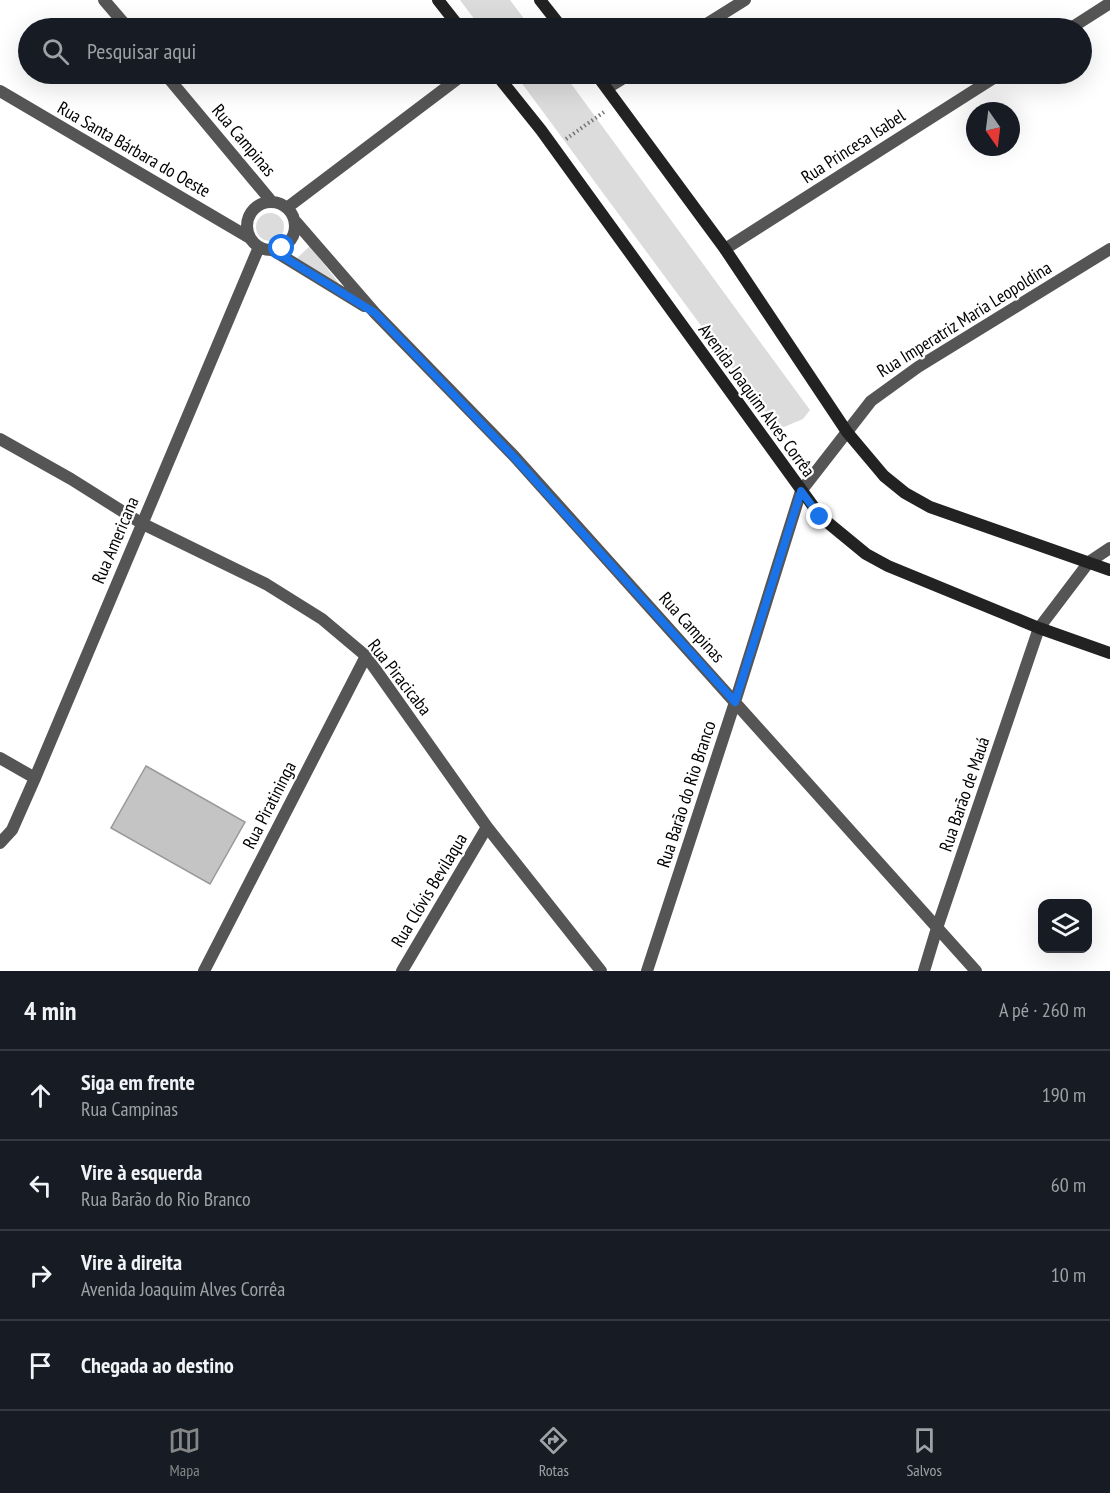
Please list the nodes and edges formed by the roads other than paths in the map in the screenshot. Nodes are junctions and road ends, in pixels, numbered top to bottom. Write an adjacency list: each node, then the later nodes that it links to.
1 (104, 0): 6 (street)
2 (438, 0): 7 (main road)
3 (540, 0): 8 (main road)
4 (745, 0): 9 (street)
5 (1110, 3): 10 (street)
6 (119, 18)
7 (452, 18)
8 (554, 18)
9 (716, 18)
10 (1087, 18)
11 (173, 84): 19 (street, Rua Campinas)
12 (451, 84): 20 (street)
13 (504, 84): 29 (main road, Avenida Joaquim Alves Corrêa)
14 (604, 84): 17 (main road)
15 (614, 84): 17 (street)
16 (984, 84): 23 (street, Rua Princesa Isabel)
17 (607, 88): 23 (main road)
18 (0, 91): 22 (street, Rua Santa Bárbara do Oeste)
19 (272, 202): 20 (street); 22 (street)
20 (288, 207): 21 (street)
21 (296, 222): 25 (street); 26 (street, Rua Campinas)
22 (254, 243): 25 (street); 30 (street, Rua Americana)
23 (725, 249): 27 (main road)
24 (1110, 249): 27 (street, Rua Imperatriz Maria Leopoldina)
25 (274, 251): 26 (street, Rua Campinas)
26 (375, 313): 37 (street, Rua Campinas)
27 (847, 432): 29 (street, Rua Imperatriz Maria Leopoldina); 32 (main road)
28 (0, 439): 30 (street, Rua Piracicaba)
29 (801, 491): 34 (main road, Avenida Joaquim Alves Corrêa); 37 (street, Rua Barão do Rio Branco)
30 (141, 523): 36 (street, Rua Piracicaba); 39 (street, Rua Americana)
31 (1110, 548): 32 (street, Rua Barão de Mauá)
32 (1089, 562): 33 (main road); 34 (street, Rua Barão de Mauá)
33 (1110, 570)
34 (1039, 628): 35 (main road, Avenida Joaquim Alves Corrêa); 42 (street, Rua Barão de Mauá)
35 (1110, 653)
36 (366, 656): 40 (street, Rua Piracicaba); 43 (street, Rua Piratininga)
37 (735, 702): 42 (street, Rua Campinas); 46 (street, Rua Barão do Rio Branco)
38 (0, 758): 39 (street)
39 (35, 778): 41 (street, Rua Americana)
40 (488, 827): 44 (street, Rua Clóvis Bevilaqua); 45 (street, Rua Piracicaba)
41 (0, 843)
42 (937, 928): 47 (street, Rua Barão de Mauá); 48 (street, Rua Campinas)
43 (204, 971)
44 (402, 971)
45 (601, 971)
46 (647, 971)
47 (924, 971)
48 (976, 971)

